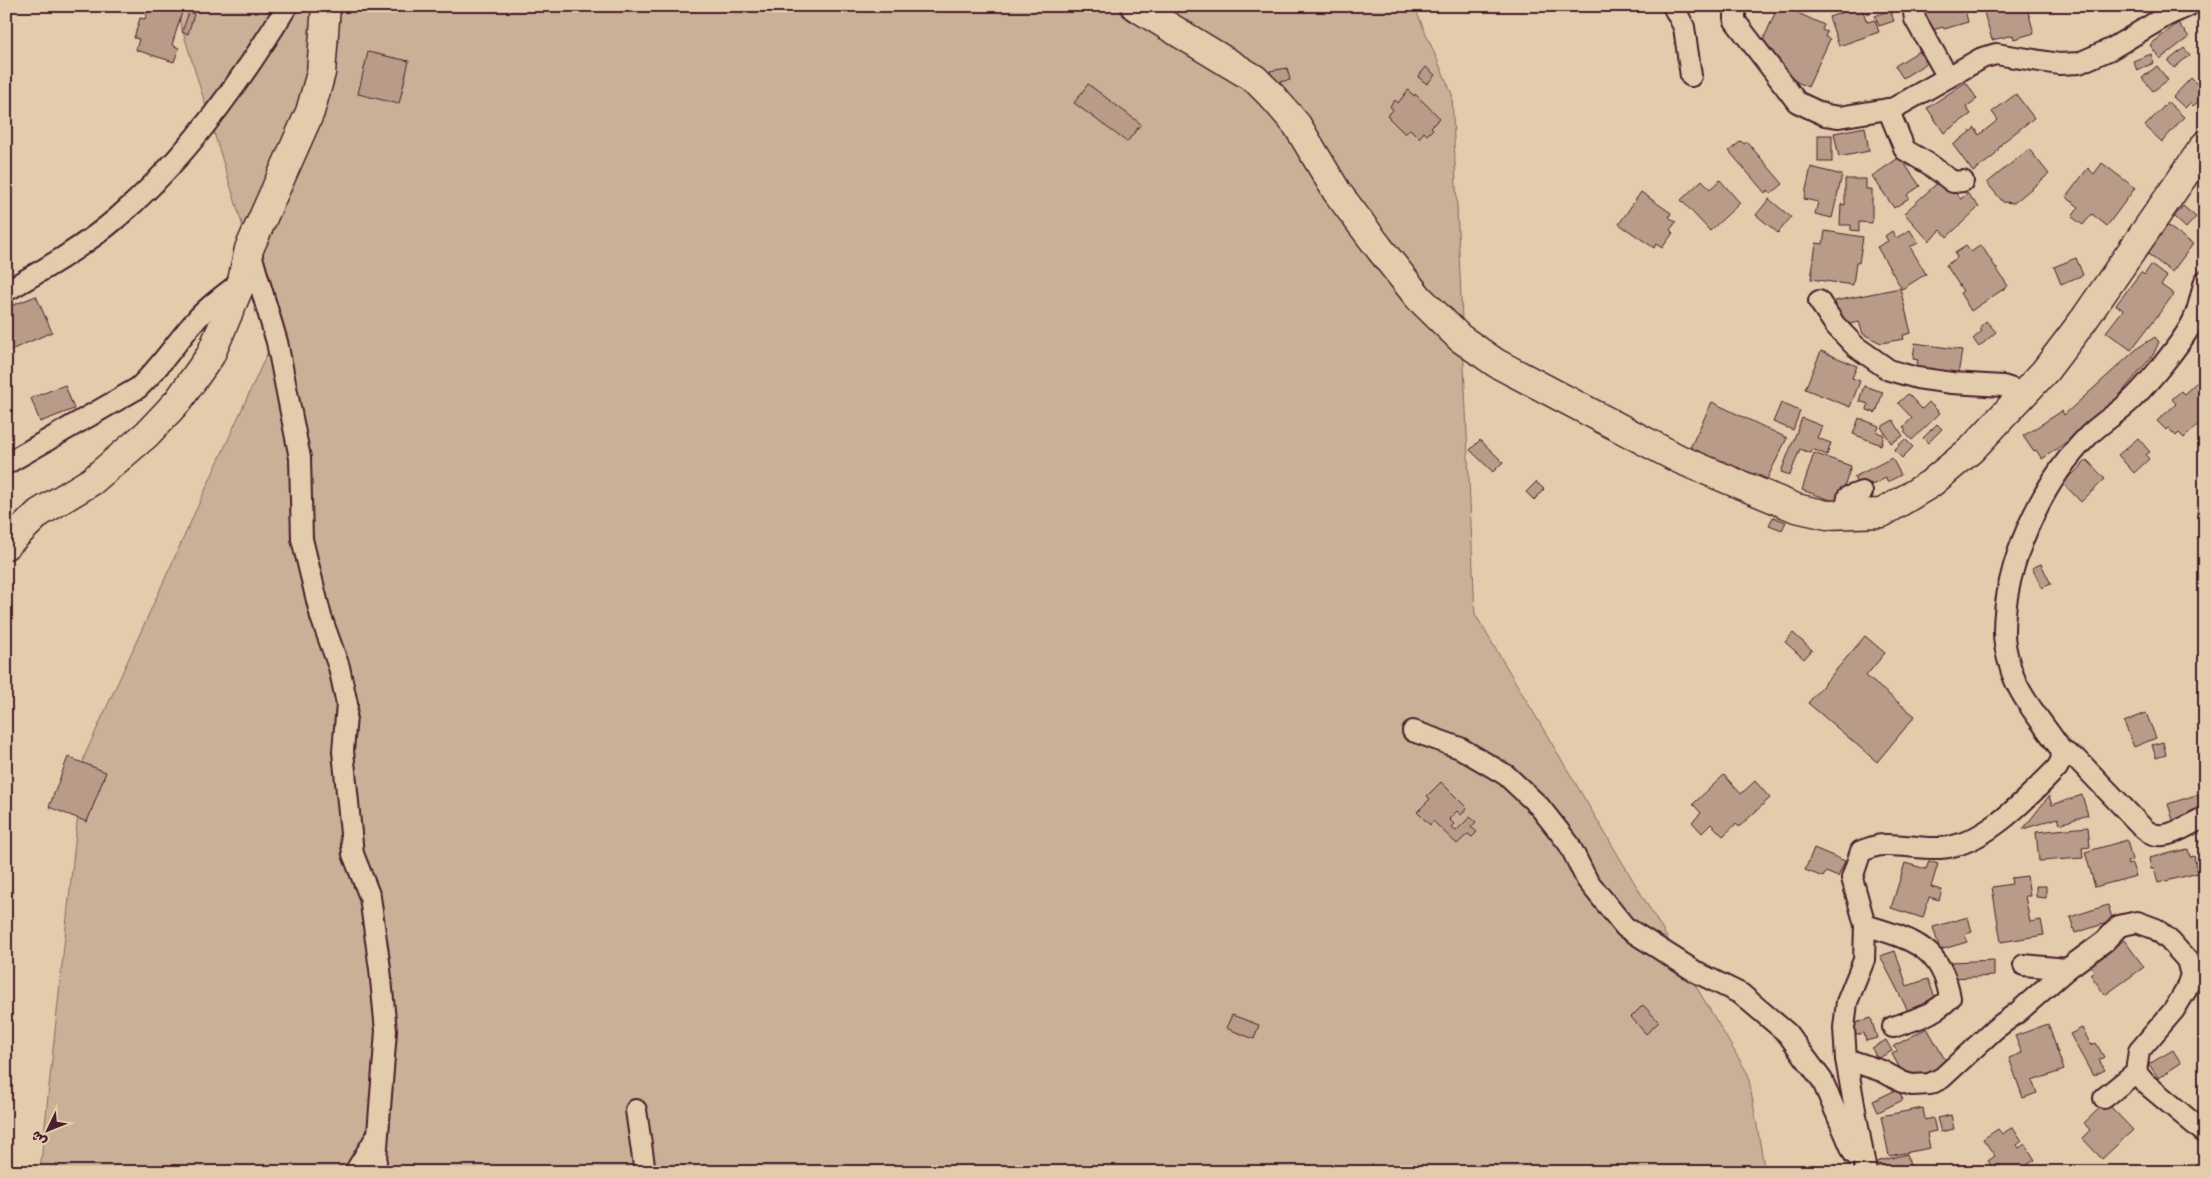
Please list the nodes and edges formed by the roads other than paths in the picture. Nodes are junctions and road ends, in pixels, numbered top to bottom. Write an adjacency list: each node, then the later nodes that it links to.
1 (287, 6): 16 (street)
2 (326, 6): 13 (street)
3 (1135, 6): 21 (street)
4 (1673, 6): 8 (street)
5 (1735, 6): 10 (street)
6 (1913, 6): 9 (street)
7 (2188, 6): 9 (street)
8 (1691, 76)
9 (1948, 77): 10 (street)
10 (1888, 109): 12 (street)
11 (2205, 145): 18 (street)
12 (1963, 181)
13 (249, 250): 14 (street); 35 (street)
14 (242, 281): 19 (street); 22 (street)
15 (2205, 281): 24 (street)
16 (6, 291)
17 (1819, 301): 18 (street)
18 (2025, 393): 21 (street)
19 (6, 464)
20 (1862, 492): 21 (street)
21 (1845, 516)
22 (6, 545)
23 (1413, 732): 39 (street)
24 (2061, 750): 25 (street); 26 (street)
25 (2205, 817)
26 (1865, 925): 29 (street); 30 (street)
27 (2024, 965): 28 (street)
28 (2067, 969): 30 (street); 31 (street)
29 (1894, 1027)
30 (1846, 1059): 39 (street)
31 (2136, 1072): 32 (street); 34 (street)
32 (2104, 1098)
33 (636, 1110): 38 (street)
34 (2205, 1133)
35 (377, 1135): 36 (street); 37 (street)
36 (355, 1172)
37 (375, 1172)
38 (645, 1172)
39 (1864, 1172)

